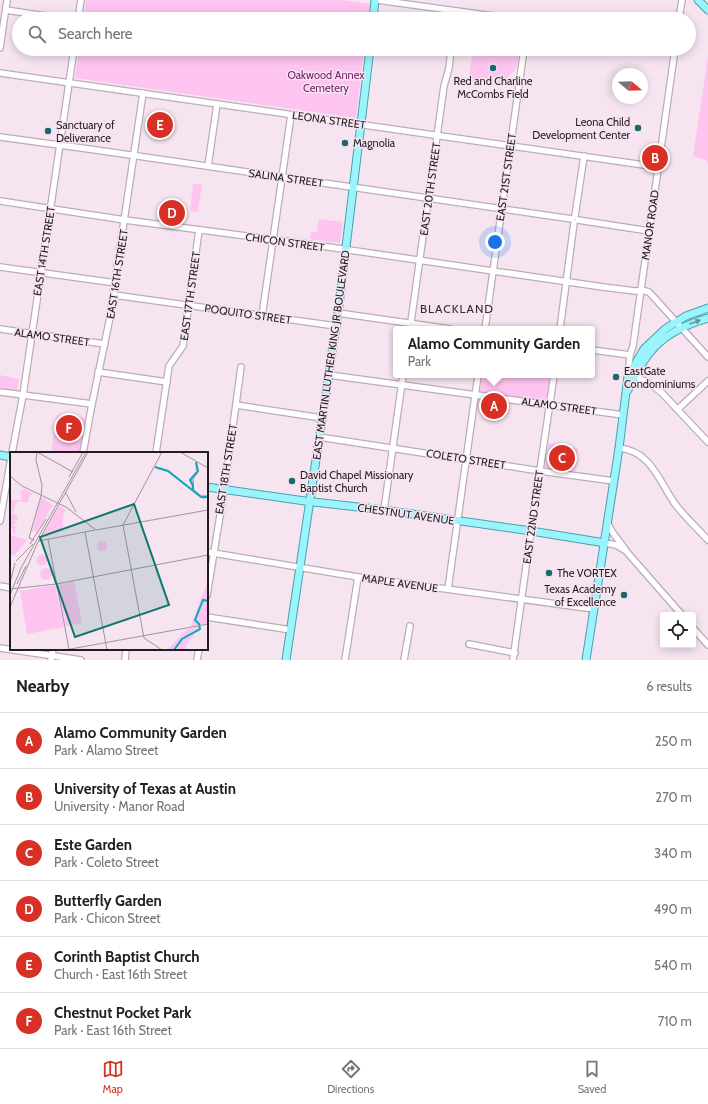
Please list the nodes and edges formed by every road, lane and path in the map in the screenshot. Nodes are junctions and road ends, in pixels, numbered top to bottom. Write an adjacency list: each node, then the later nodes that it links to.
1 (7, 0): 6 (street)
2 (81, 0): 10 (street)
3 (376, 0): 8 (street); 11 (main road)
4 (682, 0): 13 (street)
5 (698, 0): 7 (main road)
6 (6, 10): 9 (street); 14 (street)
7 (708, 10)
8 (456, 11): 12 (street)
9 (19, 12)
10 (79, 12)
11 (374, 12)
12 (463, 12)
13 (680, 12)
14 (0, 48)
15 (73, 56): 21 (street, EAST 14TH STREET)
16 (369, 56): 25 (main road, EAST MARTIN LUTHER KING JR BOULEVARD)
17 (450, 56): 26 (street, EAST 20TH STREET)
18 (523, 56): 29 (street, EAST 21ST STREET)
19 (674, 56): 33 (street, MANOR ROAD)
20 (0, 73): 21 (street, LEONA STREET)
21 (68, 83): 22 (street, LEONA STREET); 28 (street, EAST 14TH STREET)
22 (143, 93): 23 (street, LEONA STREET); 30 (street, EAST 16TH STREET)
23 (218, 104): 24 (street, LEONA STREET); 32 (street)
24 (291, 115): 25 (street, LEONA STREET); 34 (street)
25 (360, 124): 26 (street, LEONA STREET); 35 (main road, EAST MARTIN LUTHER KING JR BOULEVARD)
26 (437, 136): 29 (street, LEONA STREET); 36 (street, EAST 20TH STREET)
27 (0, 137): 28 (street, SALINA STREET)
28 (60, 144): 30 (street, SALINA STREET); 38 (street, EAST 14TH STREET)
29 (511, 146): 31 (street, LEONA STREET); 39 (street, EAST 21ST STREET)
30 (134, 156): 32 (street, SALINA STREET); 40 (street, EAST 16TH STREET)
31 (584, 156): 33 (street, LEONA STREET); 41 (street)
32 (208, 166): 34 (street, SALINA STREET)
33 (658, 167): 43 (street, MANOR ROAD)
34 (281, 177): 35 (street, SALINA STREET); 44 (street)
35 (354, 188): 36 (street, SALINA STREET); 45 (main road, EAST MARTIN LUTHER KING JR BOULEVARD)
36 (428, 198): 39 (street, SALINA STREET); 46 (street, EAST 20TH STREET)
37 (0, 201): 38 (street, CHICON STREET)
38 (50, 209): 40 (street, CHICON STREET); 49 (street, EAST 14TH STREET)
39 (501, 209): 41 (street, SALINA STREET); 48 (street, EAST 21ST STREET)
40 (125, 220): 42 (street, CHICON STREET); 51 (street, EAST 16TH STREET)
41 (575, 220): 43 (street, SALINA STREET); 50 (street)
42 (200, 230): 44 (street, CHICON STREET); 54 (street, EAST 17TH STREET)
43 (649, 231): 52 (street, MANOR ROAD)
44 (272, 240): 45 (street, CHICON STREET); 57 (street)
45 (346, 250): 46 (street, CHICON STREET); 56 (main road, EAST MARTIN LUTHER KING JR BOULEVARD)
46 (420, 261): 48 (street, CHICON STREET); 61 (street, EAST 20TH STREET)
47 (0, 267): 49 (street)
48 (493, 271): 50 (street, CHICON STREET); 62 (street, EAST 21ST STREET)
49 (41, 272): 51 (street); 65 (street, EAST 14TH STREET)
50 (566, 282): 52 (street, CHICON STREET); 63 (street)
51 (116, 283): 53 (street, EAST 16TH STREET)
52 (641, 291): 59 (street); 68 (street, MANOR ROAD)
53 (114, 295): 54 (street, POQUITO STREET); 66 (street, EAST 16TH STREET)
54 (188, 306): 57 (street, POQUITO STREET); 77 (street, EAST 17TH STREET)
55 (708, 308): 59 (main road)
56 (338, 313): 60 (main road, EAST MARTIN LUTHER KING JR BOULEVARD); 61 (street)
57 (262, 316): 60 (street, POQUITO STREET)
58 (708, 318): 59 (main road, one-way to 58)
59 (679, 324): 69 (street); 73 (main road)
60 (336, 326): 72 (main road, EAST MARTIN LUTHER KING JR BOULEVARD)
61 (411, 326)
62 (485, 326)
63 (560, 326)
64 (0, 329): 65 (street, ALAMO STREET)
65 (32, 334): 66 (street, ALAMO STREET); 81 (street, EAST 14TH STREET)
66 (105, 344): 71 (street, EAST 16TH STREET)
67 (595, 350): 68 (street)
68 (630, 355): 73 (street, MANOR ROAD)
69 (708, 357)
70 (241, 367): 85 (street, EAST 18TH STREET)
71 (98, 372): 77 (street); 83 (street, EAST 16TH STREET)
72 (329, 375): 79 (street, ALAMO STREET); 88 (main road, EAST MARTIN LUTHER KING JR BOULEVARD)
73 (631, 376): 86 (street); 87 (main road)
74 (403, 378): 79 (street)
75 (478, 378): 82 (street)
76 (554, 378): 84 (street, EAST 22ND STREET)
77 (167, 382): 95 (street, EAST 17TH STREET)
78 (708, 382): 86 (street)
79 (402, 385): 82 (street, ALAMO STREET); 91 (street)
80 (0, 392): 81 (street)
81 (22, 395): 83 (street); 93 (street, EAST 14TH STREET)
82 (475, 395): 84 (street, ALAMO STREET); 98 (street)
83 (92, 404): 94 (street, EAST 16TH STREET)
84 (550, 404): 87 (street, ALAMO STREET); 100 (street, EAST 22ND STREET)
85 (236, 405): 88 (street); 103 (street, EAST 18TH STREET)
86 (678, 409): 90 (street)
87 (623, 415): 92 (main road)
88 (322, 418): 89 (main road, EAST MARTIN LUTHER KING JR BOULEVARD)
89 (319, 437): 91 (street, COLETO STREET); 104 (main road, EAST MARTIN LUTHER KING JR BOULEVARD)
90 (708, 442)
91 (393, 448): 98 (street, COLETO STREET); 105 (street)
92 (619, 448): 101 (main road); 110 (street)
93 (12, 452)
94 (83, 452)
95 (156, 452)
96 (0, 455): 97 (main road)
97 (10, 458)
98 (466, 460): 100 (street, COLETO STREET); 107 (street)
99 (10, 464): 106 (street)
100 (540, 471): 101 (street, COLETO STREET); 109 (street, EAST 22ND STREET)
101 (614, 480): 108 (main road)
102 (208, 487): 103 (main road, CHESTNUT AVENUE)
103 (224, 490): 104 (main road, CHESTNUT AVENUE); 114 (street, EAST 18TH STREET)
104 (309, 501): 105 (main road, CHESTNUT AVENUE); 115 (main road, EAST MARTIN LUTHER KING JR BOULEVARD)
105 (384, 510): 107 (main road, CHESTNUT AVENUE)
106 (0, 521)
107 (458, 521): 109 (main road, CHESTNUT AVENUE); 120 (street)
108 (608, 521): 111 (main road); 112 (street)
109 (530, 531): 111 (main road, CHESTNUT AVENUE); 121 (street, EAST 22ND STREET)
110 (708, 540)
111 (604, 543): 112 (street); 122 (main road)
112 (626, 551): 123 (street)
113 (208, 552): 114 (street, MAPLE AVENUE)
114 (213, 553): 115 (street, MAPLE AVENUE); 119 (street, EAST 18TH STREET)
115 (300, 567): 116 (street, MAPLE AVENUE); 126 (main road, EAST MARTIN LUTHER KING JR BOULEVARD)
116 (358, 577): 120 (street, MAPLE AVENUE); 141 (street)
117 (0, 586): 118 (street)
118 (10, 588)
119 (208, 588)
120 (448, 589): 121 (street, MAPLE AVENUE)
121 (522, 599): 122 (street, MAPLE AVENUE); 135 (street, EAST 22ND STREET)
122 (594, 609): 144 (main road)
123 (679, 612)
124 (208, 617): 126 (street)
125 (410, 626): 142 (street)
126 (291, 630): 140 (main road, EAST MARTIN LUTHER KING JR BOULEVARD)
127 (696, 631): 129 (street)
128 (469, 644): 135 (street)
129 (708, 645)
130 (0, 648): 131 (street)
131 (10, 650)
132 (10, 650): 136 (street)
133 (126, 650): 138 (street)
134 (199, 650): 139 (street)
135 (515, 653): 143 (street, EAST 22ND STREET)
136 (52, 658): 137 (street)
137 (81, 660)
138 (125, 660)
139 (197, 660)
140 (286, 660)
141 (345, 660)
142 (404, 660)
143 (513, 660)
144 (586, 660)

